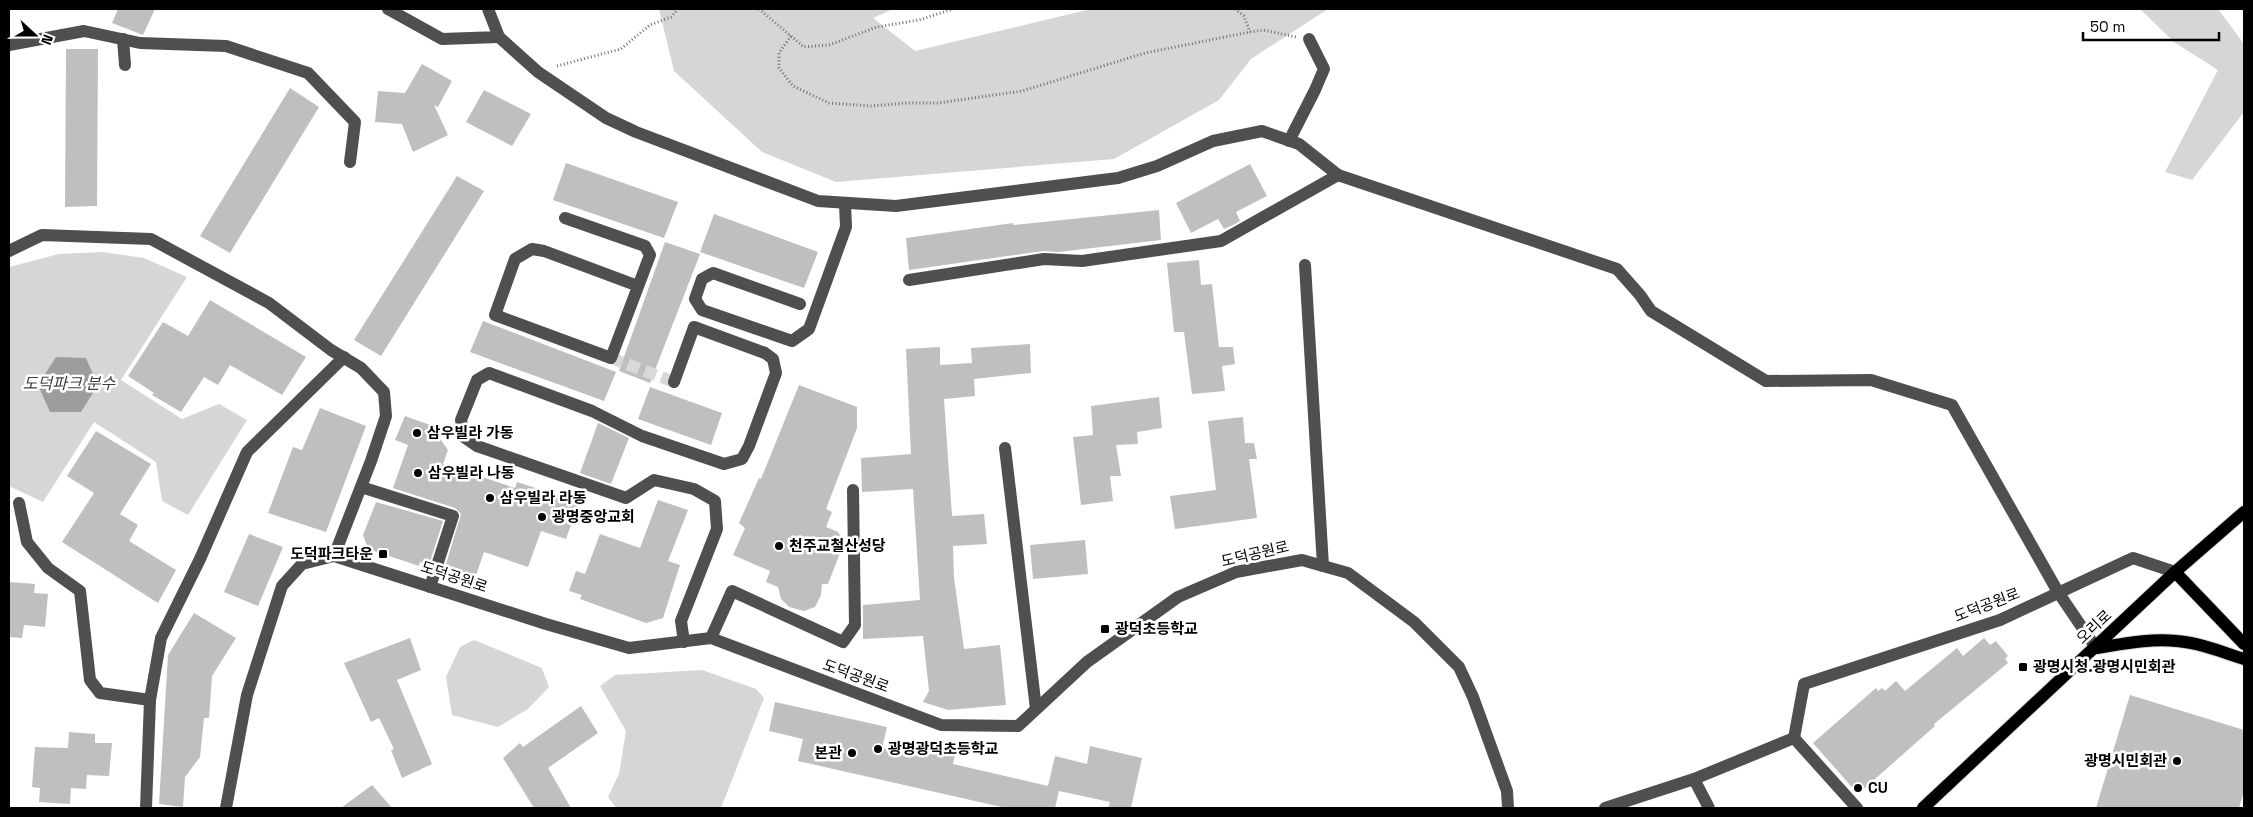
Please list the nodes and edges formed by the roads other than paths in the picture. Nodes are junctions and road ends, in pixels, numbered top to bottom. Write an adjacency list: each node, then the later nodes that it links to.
1 (388, 9): 3 (street)
2 (488, 9): 3 (street)
3 (499, 37): 11 (street)
4 (123, 39): 6 (street); 7 (street); 9 (street)
5 (1309, 39): 8 (street)
6 (9, 45)
7 (125, 65)
8 (1288, 140): 10 (street); 11 (street)
9 (350, 162)
10 (1338, 175): 15 (street); 29 (street)
11 (845, 204): 17 (street)
12 (566, 218): 16 (street)
13 (9, 251): 18 (street)
14 (1305, 264): 26 (street)
15 (909, 280)
16 (638, 286): 16 (street)
17 (800, 304)
18 (344, 357): 21 (street); 35 (street)
19 (674, 382): 31 (street)
20 (1005, 448): 36 (street)
21 (361, 486): 25 (street); 28 (street)
22 (853, 490): 30 (street)
23 (19, 503): 35 (street)
24 (2244, 512): 27 (main road, 오리로)
25 (334, 556): 28 (street, 도덕공원로); 40 (street)
26 (1324, 566): 36 (street, 도덕공원로); 41 (street, 도덕공원로)
27 (2175, 572): 29 (street, 도덕공원로); 32 (main road); 33 (main road, 오리로)
28 (430, 586): 31 (street, 도덕공원로)
29 (2058, 592): 33 (street); 37 (street, 도덕공원로)
30 (711, 638): 31 (street, 도덕공원로); 36 (street, 도덕공원로)
31 (684, 642)
32 (2244, 644)
33 (2096, 648): 34 (main road); 45 (main road, 오리로)
34 (2244, 659)
35 (150, 700): 39 (street)
36 (1036, 709)
37 (1794, 738): 38 (street); 44 (street)
38 (1694, 779): 42 (street); 43 (street)
39 (146, 808)
40 (226, 808)
41 (1508, 808)
42 (1605, 808)
43 (1709, 808)
44 (1857, 808)
45 (1923, 808)

